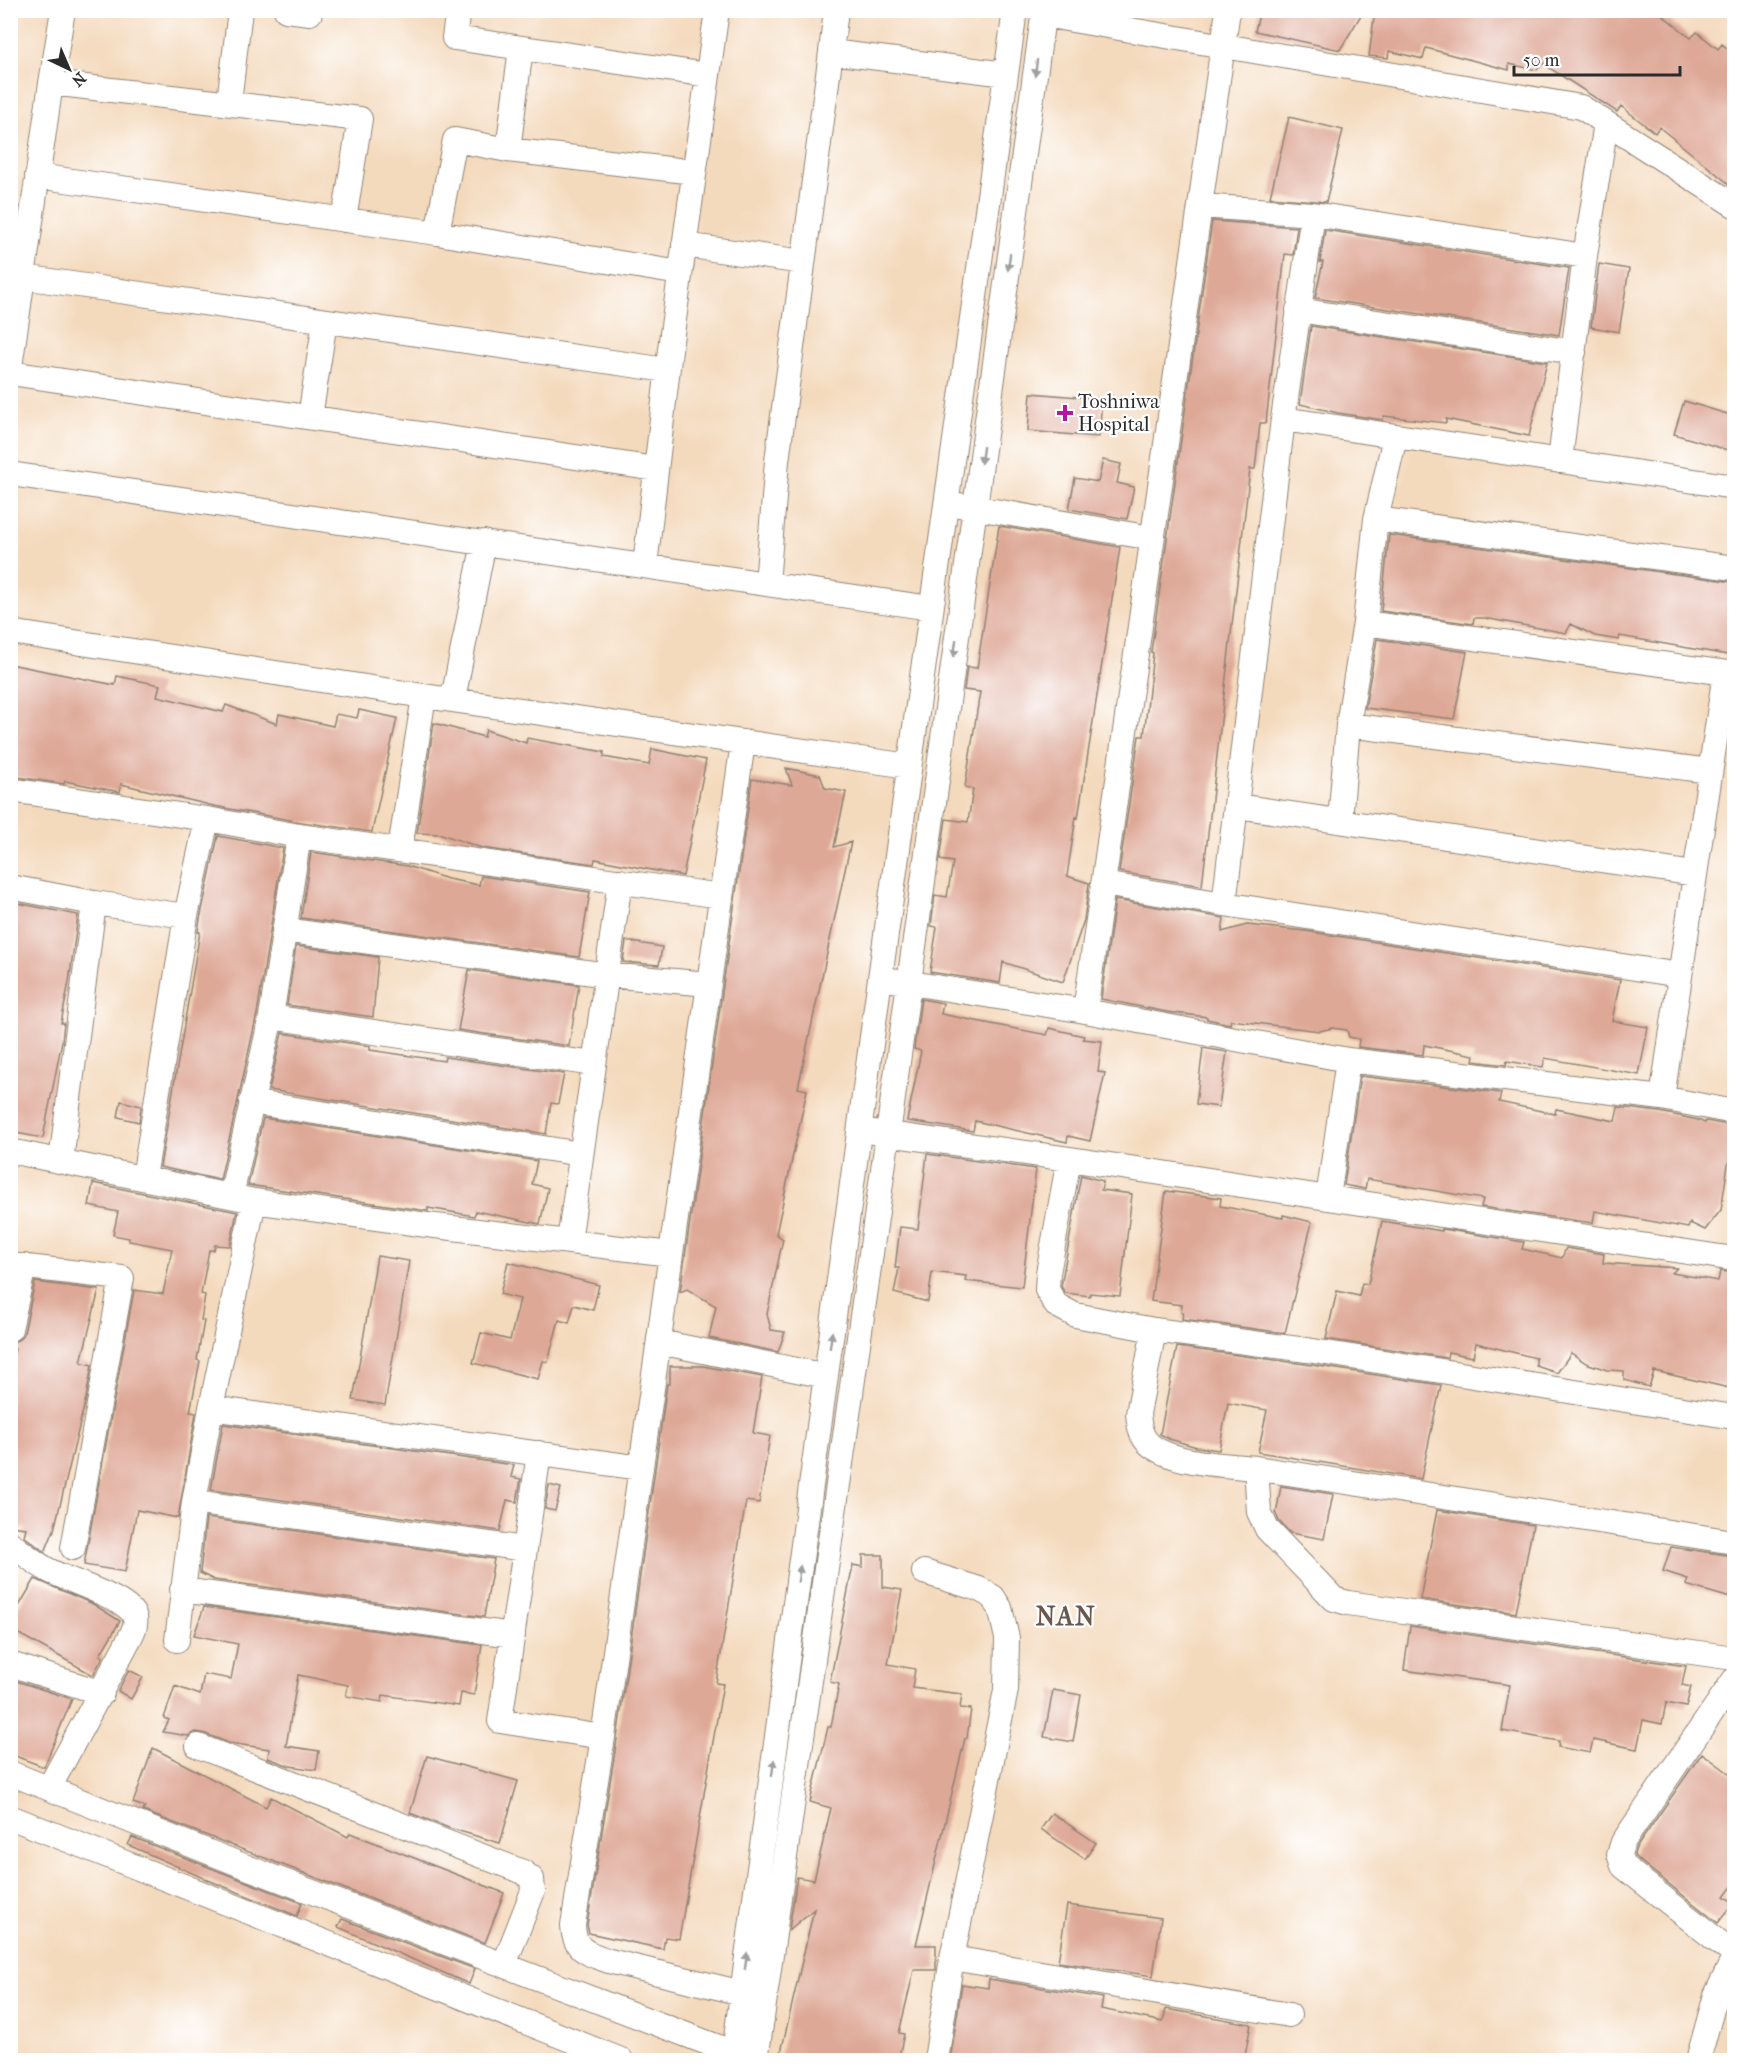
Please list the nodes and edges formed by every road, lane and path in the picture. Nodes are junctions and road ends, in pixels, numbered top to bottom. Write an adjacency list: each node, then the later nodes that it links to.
1 (63, 10): 16 (street)
2 (240, 10): 17 (street)
3 (286, 10): 4 (street)
4 (310, 10)
5 (458, 10): 12 (street)
6 (717, 10): 15 (street)
7 (836, 10): 13 (street)
8 (1015, 10): 14 (street)
9 (1228, 10): 11 (street)
10 (1044, 13): 11 (street); 46 (street, one-way to 46)
11 (1223, 46): 18 (street); 23 (street)
12 (521, 48): 15 (street); 19 (street)
13 (831, 52): 14 (street); 29 (street)
14 (1006, 74): 45 (street)
15 (708, 75): 20 (street)
16 (51, 83): 17 (street); 21 (street)
17 (229, 102): 25 (street)
18 (1606, 123): 22 (street); 28 (street)
19 (508, 150): 20 (street); 26 (street)
20 (694, 172): 27 (street)
21 (37, 176): 25 (street); 31 (street)
22 (1734, 205)
23 (1200, 206): 24 (street); 48 (street)
24 (1313, 213): 28 (street); 32 (street)
25 (344, 220): 26 (street)
26 (437, 233): 30 (street)
27 (684, 245): 29 (street); 30 (street)
28 (1586, 256): 34 (street)
29 (803, 262): 52 (street)
30 (680, 273): 36 (street)
31 (23, 277): 33 (street); 35 (street)
32 (1298, 310): 34 (street); 39 (street)
33 (325, 321): 36 (street); 38 (street)
34 (1574, 352): 41 (street)
35 (10, 367)
36 (667, 370): 42 (street)
37 (10, 373): 38 (street)
38 (310, 417): 42 (street)
39 (1283, 419): 40 (street); 64 (street)
40 (1395, 437): 41 (street); 47 (street)
41 (1560, 461): 44 (street)
42 (656, 469): 50 (street)
43 (10, 474): 49 (street)
44 (1734, 487)
45 (946, 502): 46 (street); 53 (street)
46 (975, 508): 48 (street); 82 (street, one-way to 82)
47 (1376, 519): 51 (street); 54 (street)
48 (1152, 538): 71 (street)
49 (484, 542): 50 (street); 58 (street)
50 (645, 566): 52 (street)
51 (1734, 568)
52 (767, 584): 53 (street)
53 (931, 608): 61 (street)
54 (1365, 623): 56 (street); 59 (street)
55 (10, 632): 57 (street)
56 (1730, 673): 62 (street)
57 (424, 696): 58 (street); 68 (street)
58 (453, 699): 60 (street)
59 (1348, 725): 62 (street); 66 (street)
60 (743, 742): 61 (street); 73 (street)
61 (909, 766): 80 (street)
62 (1710, 771): 69 (street)
63 (10, 790): 65 (street)
64 (1238, 806): 66 (street); 75 (street)
65 (207, 819): 67 (street); 76 (street)
66 (1340, 821): 69 (street)
67 (299, 836): 68 (street); 77 (street)
68 (400, 849): 70 (street)
69 (1695, 874): 79 (street)
70 (620, 881): 73 (street); 78 (street)
71 (1103, 884): 75 (street); 83 (street)
72 (10, 887): 74 (street)
73 (722, 896): 81 (street)
74 (94, 903): 76 (street); 95 (street)
75 (1224, 904): 79 (street)
76 (186, 916): 96 (street)
77 (284, 930): 78 (street); 84 (street)
78 (607, 975): 81 (street); 86 (street)
79 (1680, 975): 87 (street)
80 (880, 978): 82 (street); 90 (street)
81 (709, 984): 101 (street)
82 (909, 984): 83 (street); 91 (street)
83 (1084, 1011): 85 (street)
84 (271, 1017): 86 (street); 88 (street)
85 (1348, 1060): 87 (street); 98 (street)
86 (594, 1064): 93 (street)
87 (1662, 1098): 89 (street)
88 (251, 1102): 93 (street); 97 (street)
89 (1734, 1112)
90 (859, 1130): 91 (street); 107 (street, one-way to 90)
91 (888, 1134): 94 (street); 136 (street)
92 (10, 1150): 95 (street)
93 (582, 1154): 100 (street)
94 (1069, 1159): 98 (street); 105 (street)
95 (61, 1161): 96 (street)
96 (144, 1178): 97 (street)
97 (231, 1196): 99 (street)
98 (1328, 1198): 102 (street)
99 (254, 1201): 100 (street); 108 (street)
100 (569, 1242): 101 (street)
101 (671, 1254): 106 (street)
102 (1734, 1259)
103 (17, 1265): 104 (street); 116 (street)
104 (10, 1329)
105 (1154, 1330): 109 (street); 112 (street)
106 (659, 1342): 107 (street); 111 (street)
107 (826, 1376): 134 (street, one-way to 107)
108 (211, 1408): 110 (street); 113 (street)
109 (1734, 1417)
110 (540, 1453): 111 (street); 117 (street)
111 (641, 1468): 126 (street)
112 (1256, 1468): 114 (street); 122 (street)
113 (194, 1502): 117 (street); 119 (street)
114 (1734, 1542)
115 (10, 1544): 125 (street)
116 (73, 1548)
117 (525, 1549): 120 (street)
118 (924, 1572): 132 (street)
119 (182, 1590): 120 (street); 121 (street)
120 (513, 1635): 126 (street)
121 (177, 1640)
122 (1734, 1658)
123 (10, 1664): 125 (street)
124 (1734, 1680): 131 (street)
125 (102, 1693): 129 (street)
126 (603, 1737): 134 (street)
127 (198, 1746): 133 (street)
128 (10, 1773): 129 (street)
129 (49, 1788): 133 (street)
130 (10, 1817): 137 (street)
131 (1734, 1956): 139 (street)
132 (951, 1958): 135 (street); 138 (street)
133 (504, 1965): 136 (street)
134 (742, 1993): 136 (street)
135 (1289, 2014)
136 (741, 2058)
137 (621, 2061)
138 (936, 2061)
139 (1698, 2061)

